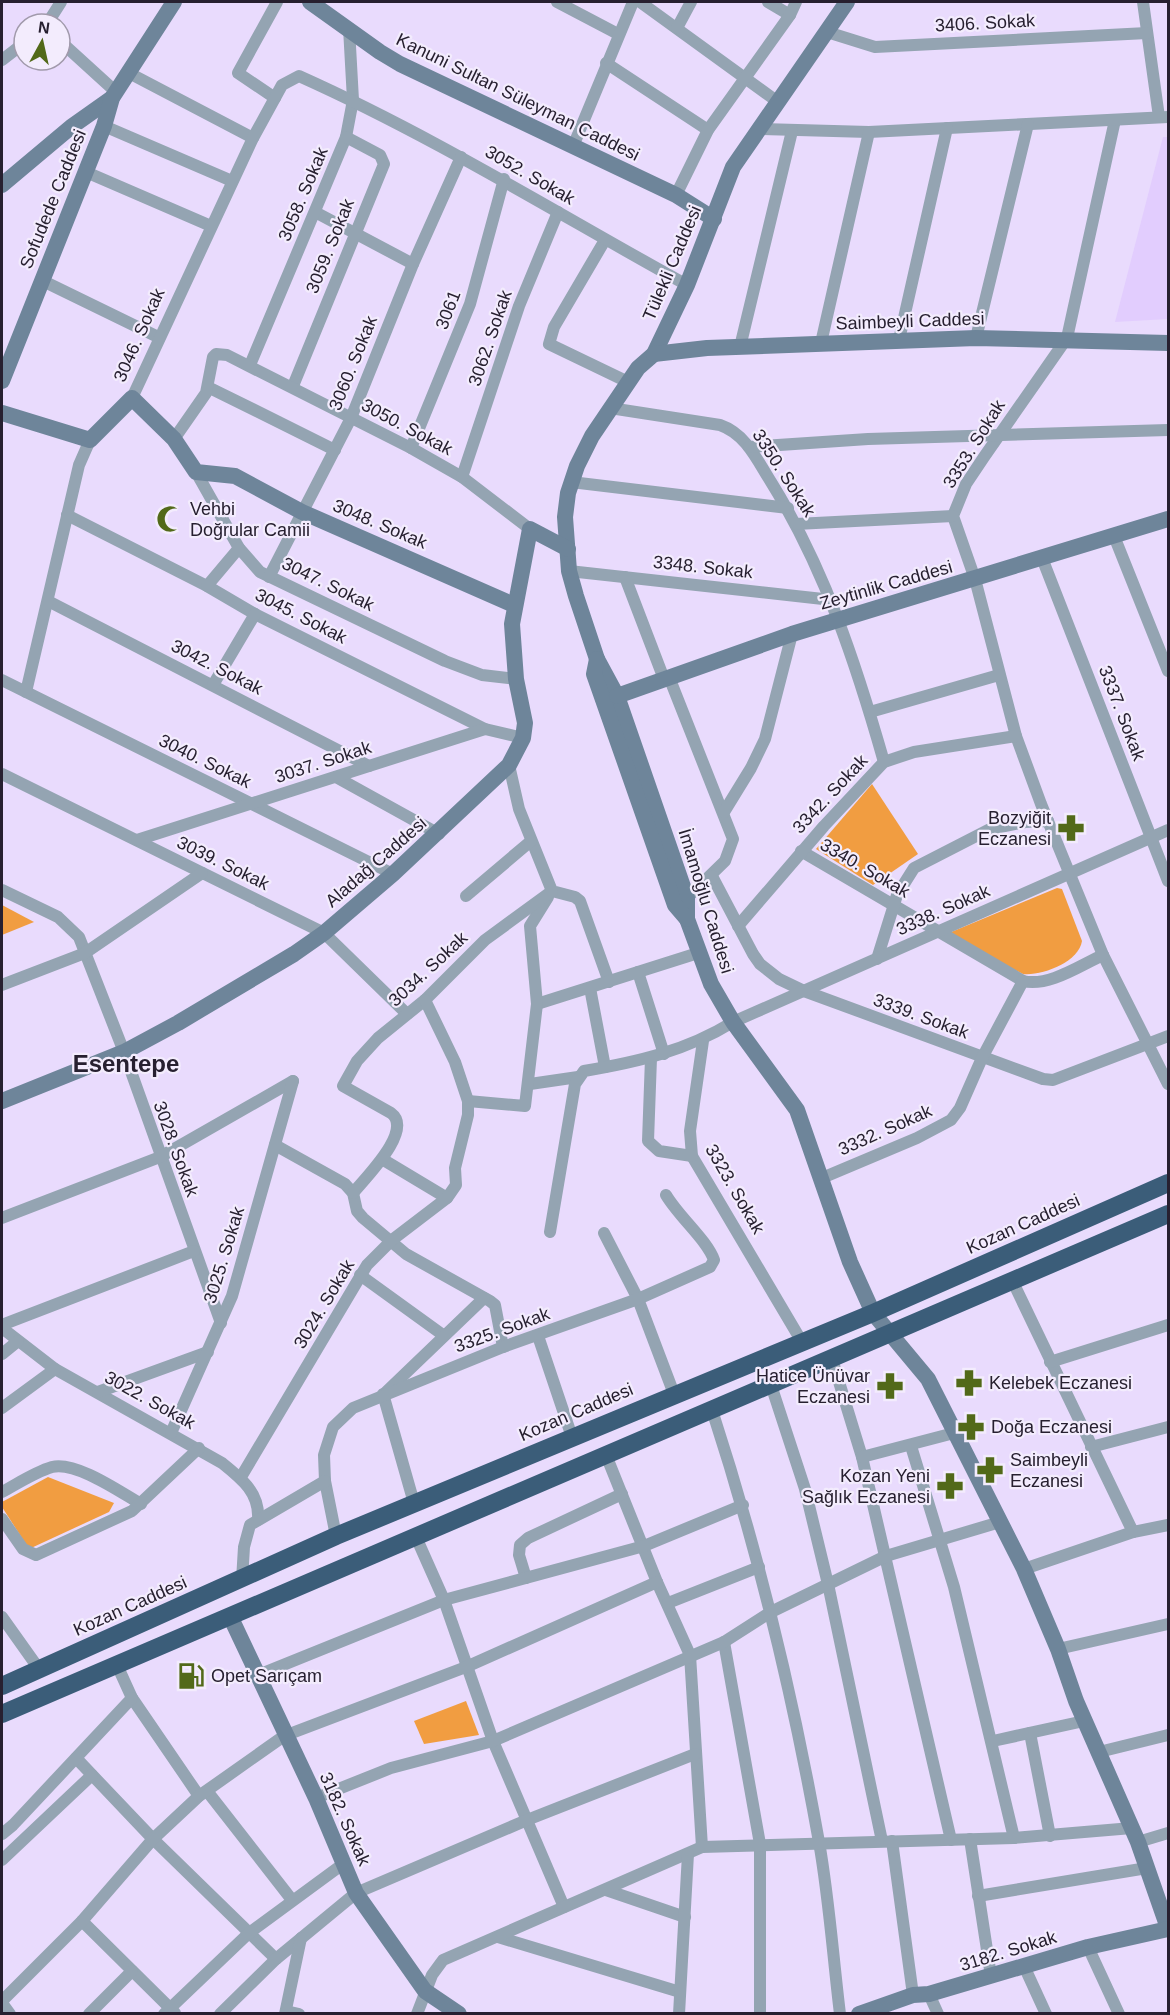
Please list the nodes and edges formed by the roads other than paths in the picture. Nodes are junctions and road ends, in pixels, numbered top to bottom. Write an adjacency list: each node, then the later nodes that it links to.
1 (174, 2): 20 (main road)
2 (277, 2): 23 (street)
3 (311, 2): 13 (main road, Kanuni Sultan Süleyman Caddesi)
4 (556, 2): 17 (street)
5 (633, 2): 17 (street)
6 (640, 2): 14 (street)
7 (691, 2): 14 (street)
8 (768, 2): 12 (street)
9 (796, 2): 12 (street)
10 (848, 2): 15 (main road, Tülekli Caddesi)
11 (1143, 2): 16 (street)
12 (790, 15): 21 (street)
13 (349, 28): 24 (street, 3058. Sokak); 37 (main road, Kanuni Sultan Süleyman Caddesi)
14 (677, 28): 21 (street)
15 (827, 32): 16 (street, 3406. Sokak); 25 (main road, Tülekli Caddesi)
16 (1147, 33): 26 (street)
17 (618, 34): 19 (street)
18 (72, 53): 22 (street)
19 (606, 63): 32 (street); 37 (street)
20 (129, 73): 22 (main road); 36 (street)
21 (746, 79): 25 (street); 32 (street)
22 (114, 95): 29 (main road, Sofudede Caddesi); 42 (main road)
23 (275, 98): 24 (street, 3046. Sokak); 36 (street, 3046. Sokak)
24 (353, 100): 35 (street, 3058. Sokak); 38 (street, 3052. Sokak)
25 (778, 102): 30 (main road, Tülekli Caddesi)
26 (1164, 117): 27 (street)
27 (1115, 120): 28 (street); 55 (street)
28 (1028, 124): 31 (street); 54 (street)
29 (104, 126): 39 (main road, Sofudede Caddesi); 41 (street)
30 (759, 129): 33 (street); 46 (main road, Tülekli Caddesi)
31 (947, 129): 34 (street); 56 (street)
32 (708, 130): 43 (street)
33 (792, 131): 34 (street); 59 (street)
34 (869, 132): 57 (street)
35 (346, 137): 44 (street, 3058. Sokak); 48 (street, 3059. Sokak)
36 (253, 138): 41 (street, 3046. Sokak)
37 (574, 144): 43 (main road, Kanuni Sultan Süleyman Caddesi)
38 (460, 157): 40 (street, 3052. Sokak); 50 (street, 3060. Sokak)
39 (86, 172): 47 (street); 51 (main road, Sofudede Caddesi)
40 (504, 179): 45 (street, 3052. Sokak); 75 (street, 3061)
41 (232, 181): 47 (street, 3046. Sokak)
42 (2, 185)
43 (676, 195): 46 (main road, Kanuni Sultan Süleyman Caddesi)
44 (315, 212): 48 (street); 61 (street, 3058. Sokak)
45 (558, 212): 49 (street, 3052. Sokak); 78 (street, 3062. Sokak)
46 (714, 219): 52 (main road, Tülekli Caddesi)
47 (211, 226): 53 (street, 3046. Sokak)
48 (355, 232): 50 (street); 64 (street, 3059. Sokak)
49 (605, 240): 52 (street, 3052. Sokak); 63 (street)
50 (413, 264): 69 (street, 3060. Sokak)
51 (41, 280): 53 (street); 62 (main road, Sofudede Caddesi)
52 (687, 285): 60 (main road, Tülekli Caddesi)
53 (158, 337): 66 (street, 3046. Sokak)
54 (976, 338): 55 (main road, Saimbeyli Caddesi); 56 (main road, Saimbeyli Caddesi)
55 (1067, 339): 58 (main road, Saimbeyli Caddesi); 71 (street, 3353. Sokak)
56 (899, 340): 57 (main road, Saimbeyli Caddesi)
57 (820, 343): 59 (main road, Saimbeyli Caddesi)
58 (1168, 343)
59 (740, 347): 60 (main road, Saimbeyli Caddesi)
60 (654, 354): 63 (main road, Tülekli Caddesi)
61 (250, 365): 64 (street, 3050. Sokak); 65 (street, 3050. Sokak)
62 (2, 380)
63 (628, 381): 67 (main road, Tülekli Caddesi)
64 (293, 386): 69 (street, 3050. Sokak)
65 (208, 387): 72 (street, 3050. Sokak); 76 (street)
66 (132, 398): 72 (main road, 3047. Sokak); 73 (main road, 3046. Sokak)
67 (610, 408): 74 (street, 3350. Sokak); 79 (main road, Tülekli Caddesi)
68 (2, 413): 73 (main road)
69 (351, 417): 75 (street, 3050. Sokak); 76 (street, 3060. Sokak)
70 (1168, 430): 71 (street)
71 (998, 434): 74 (street); 83 (street, 3353. Sokak)
72 (174, 439): 77 (main road, 3047. Sokak)
73 (90, 440): 82 (street, 3046. Sokak)
74 (749, 447): 80 (street, 3350. Sokak)
75 (411, 448): 78 (street, 3050. Sokak)
76 (335, 450): 81 (street, 3060. Sokak)
77 (196, 472): 81 (main road, 3048. Sokak); 88 (street, 3047. Sokak)
78 (462, 477): 86 (street, 3050. Sokak)
79 (571, 482): 80 (street); 89 (main road, Tülekli Caddesi)
80 (788, 508): 85 (street, 3350. Sokak)
81 (302, 512): 92 (street, 3060. Sokak); 98 (main road, 3048. Sokak)
82 (67, 515): 95 (street, 3045. Sokak); 97 (street, 3046. Sokak)
83 (953, 516): 85 (street); 94 (street, 3353. Sokak)
84 (1168, 519): 87 (main road, Zeytinlik Caddesi)
85 (796, 524): 96 (street, 3350. Sokak)
86 (530, 529): 89 (main road); 98 (main road, Aladağ Caddesi)
87 (1114, 536): 90 (main road, Zeytinlik Caddesi); 103 (street)
88 (239, 548): 92 (street, 3047. Sokak); 95 (street)
89 (568, 549): 91 (main road, İmamoğlu Caddesi)
90 (1042, 558): 94 (main road, Zeytinlik Caddesi); 125 (street, 3337. Sokak)
91 (569, 571): 93 (street, 3348. Sokak); 102 (main road, İmamoğlu Caddesi)
92 (269, 577): 106 (street, 3047. Sokak)
93 (625, 577): 96 (street, 3348. Sokak); 105 (street)
94 (975, 579): 100 (main road, Zeytinlik Caddesi); 104 (street, 3353. Sokak)
95 (207, 586): 99 (street, 3045. Sokak)
96 (832, 600): 100 (street, 3350. Sokak)
97 (48, 601): 108 (street, 3042. Sokak); 109 (street, 3046. Sokak)
98 (514, 605): 106 (main road, Aladağ Caddesi)
99 (255, 614): 108 (street); 112 (street, 3045. Sokak)
100 (840, 618): 101 (main road, Zeytinlik Caddesi); 111 (street, 3350. Sokak)
101 (792, 634): 105 (main road, Zeytinlik Caddesi); 121 (street)
102 (597, 660): 110 (main road, İmamoğlu Caddesi); 139 (main road)
103 (1168, 671)
104 (999, 675): 111 (street); 113 (street, 3353. Sokak)
105 (666, 678): 110 (main road, Zeytinlik Caddesi); 121 (street)
106 (516, 679): 114 (main road, Aladağ Caddesi)
107 (2, 680): 109 (street, 3040. Sokak)
108 (213, 686): 117 (street, 3042. Sokak)
109 (26, 692): 120 (street, 3040. Sokak)
110 (617, 696): 137 (main road, İmamoğlu Caddesi)
111 (870, 712): 115 (street, 3350. Sokak)
112 (485, 729): 114 (street, 3045. Sokak); 117 (street, 3037. Sokak)
113 (1016, 736): 115 (street, 3342. Sokak); 122 (street, 3353. Sokak)
114 (523, 738): 116 (main road, Aladağ Caddesi)
115 (884, 762): 128 (street, 3342. Sokak)
116 (509, 765): 124 (main road, Aladağ Caddesi); 127 (street)
117 (369, 766): 119 (street, 3037. Sokak)
118 (2, 774): 126 (street, 3039. Sokak)
119 (336, 777): 120 (street, 3037. Sokak); 124 (street)
120 (251, 804): 126 (street, 3037. Sokak); 131 (street, 3040. Sokak)
121 (724, 812): 132 (street)
122 (1048, 821): 130 (street, 3353. Sokak); 138 (street)
123 (1168, 830): 125 (street, 3338. Sokak)
124 (439, 834): 131 (main road, Aladağ Caddesi)
125 (1151, 837): 130 (street, 3338. Sokak); 133 (street, 3337. Sokak)
126 (137, 840): 129 (street, 3039. Sokak)
127 (531, 841): 135 (street); 136 (street)
128 (801, 851): 138 (street, 3340. Sokak); 140 (street, 3342. Sokak)
129 (202, 873): 142 (street, 3039. Sokak); 143 (street)
130 (1070, 873): 141 (street, 3338. Sokak); 145 (street, 3353. Sokak)
131 (393, 874): 142 (main road, Aladağ Caddesi)
132 (712, 876): 137 (street); 140 (street, 3339. Sokak)
133 (1168, 881)
134 (2, 890): 143 (street, 3028. Sokak)
135 (552, 891): 149 (street); 153 (street, 3034. Sokak); 154 (street)
136 (466, 896)
137 (687, 898): 139 (main road, İmamoğlu Caddesi)
138 (893, 905): 141 (street, 3340. Sokak); 146 (street)
139 (687, 919): 144 (main road, İmamoğlu Caddesi)
140 (738, 926): 152 (street, 3339. Sokak)
141 (938, 932): 146 (street, 3338. Sokak); 148 (street, 3340. Sokak)
142 (324, 933): 155 (street, 3039. Sokak); 160 (main road, Aladağ Caddesi)
143 (85, 953): 150 (street); 160 (street, 3028. Sokak)
144 (698, 953): 147 (street); 156 (main road, İmamoğlu Caddesi)
145 (1103, 955): 148 (street); 159 (street, 3353. Sokak)
146 (877, 959): 152 (street, 3338. Sokak)
147 (638, 972): 149 (street); 161 (street)
148 (1023, 981): 163 (street, 3332. Sokak)
149 (609, 982): 151 (street)
150 (2, 985)
151 (590, 988): 154 (street); 164 (street)
152 (804, 991): 156 (street, 3338. Sokak); 163 (street, 3339. Sokak)
153 (425, 1000): 155 (street, 3034. Sokak); 169 (street)
154 (537, 1004): 166 (street)
155 (407, 1014): 173 (street, 3034. Sokak)
156 (733, 1022): 158 (street, 3338. Sokak); 174 (main road, İmamoğlu Caddesi)
157 (1168, 1036): 159 (street, 3339. Sokak)
158 (703, 1041): 161 (street, 3338. Sokak); 171 (street, 3323. Sokak)
159 (1150, 1043): 163 (street, 3339. Sokak); 167 (street, 3353. Sokak)
160 (124, 1052): 168 (main road, Aladağ Caddesi); 172 (street, 3028. Sokak)
161 (664, 1054): 162 (street, 3338. Sokak)
162 (651, 1058): 164 (street, 3338. Sokak); 171 (street)
163 (982, 1058): 174 (street, 3332. Sokak)
164 (605, 1067): 165 (street, 3338. Sokak)
165 (578, 1077): 166 (street, 3338. Sokak); 181 (street)
166 (530, 1084): 169 (street)
167 (1168, 1084)
168 (2, 1101)
169 (468, 1101): 178 (street)
170 (275, 1145): 172 (street, 3025. Sokak); 176 (street); 190 (street, 3025. Sokak)
171 (692, 1156): 197 (street, 3323. Sokak)
172 (160, 1157): 180 (street); 184 (street, 3028. Sokak)
173 (382, 1159): 176 (street); 178 (street)
174 (822, 1178): 189 (main road, İmamoğlu Caddesi)
175 (1168, 1182): 189 (highway, Kozan Caddesi)
176 (353, 1192): 183 (street)
177 (666, 1195): 188 (street, 3325. Sokak)
178 (447, 1198): 183 (street, 3024. Sokak)
179 (1168, 1214): 186 (highway)
180 (2, 1218)
181 (550, 1232)
182 (604, 1233): 188 (street)
183 (392, 1240): 185 (street, 3024. Sokak); 187 (street)
184 (194, 1251): 190 (street, 3028. Sokak); 192 (street)
185 (360, 1275): 194 (street); 219 (street, 3024. Sokak)
186 (1012, 1280): 193 (highway); 202 (street)
187 (484, 1298): 194 (street); 198 (street)
188 (638, 1299): 195 (street, 3325. Sokak); 206 (street)
189 (873, 1313): 193 (main road, İmamoğlu Caddesi); 197 (highway, Kozan Caddesi)
190 (221, 1323): 199 (street, 3025. Sokak)
191 (1168, 1325): 202 (street)
192 (2, 1327): 196 (street, 3022. Sokak)
193 (892, 1334): 201 (highway); 212 (main road, İmamoğlu Caddesi)
194 (443, 1335): 207 (street)
195 (538, 1336): 198 (street, 3325. Sokak); 213 (street)
196 (18, 1341): 200 (street); 203 (street, 3022. Sokak)
197 (802, 1342): 206 (highway, Kozan Caddesi)
198 (503, 1347): 207 (street, 3325. Sokak)
199 (208, 1352): 205 (street); 211 (street, 3025. Sokak)
200 (2, 1354)
201 (832, 1359): 204 (highway); 218 (street)
202 (1050, 1362): 215 (street)
203 (55, 1369): 205 (street, 3022. Sokak); 208 (street)
204 (771, 1385): 209 (highway); 241 (street)
205 (98, 1392): 211 (street, 3022. Sokak)
206 (674, 1394): 213 (highway, Kozan Caddesi)
207 (383, 1395): 220 (street, 3325. Sokak); 223 (street)
208 (2, 1408)
209 (712, 1410): 217 (highway); 225 (street)
210 (1168, 1427): 215 (street)
211 (171, 1433): 216 (street, 3022. Sokak)
212 (954, 1433): 214 (street); 228 (main road, İmamoğlu Caddesi)
213 (572, 1437): 223 (highway, Kozan Caddesi)
214 (911, 1446): 218 (street); 233 (street)
215 (1091, 1447): 230 (street)
216 (199, 1448): 219 (street, 3022. Sokak); 224 (street)
217 (606, 1455): 222 (street); 232 (highway)
218 (862, 1457): 235 (street)
219 (241, 1478): 227 (street, 3022. Sokak)
220 (326, 1481): 227 (street); 231 (street, 3325. Sokak)
221 (2, 1492): 224 (street)
222 (622, 1494): 234 (street); 238 (street)
223 (414, 1503): 231 (highway, Kozan Caddesi)
224 (141, 1504): 226 (street)
225 (743, 1505): 234 (street); 236 (street)
226 (2, 1519)
227 (258, 1520): 239 (street)
228 (1000, 1522): 233 (street); 237 (main road, İmamoğlu Caddesi)
229 (1168, 1525): 230 (street)
230 (1133, 1532): 237 (street)
231 (336, 1536): 239 (highway, Kozan Caddesi)
232 (416, 1537): 242 (street); 245 (highway)
233 (939, 1538): 235 (street); 263 (street)
234 (644, 1546): 238 (street); 240 (street)
235 (886, 1556): 241 (street); 278 (street)
236 (759, 1567): 243 (street); 244 (street)
237 (1024, 1569): 249 (main road, İmamoğlu Caddesi)
238 (526, 1578): 242 (street)
239 (242, 1580): 253 (highway, Kozan Caddesi)
240 (657, 1582): 243 (street); 252 (street)
241 (828, 1584): 244 (street); 279 (street)
242 (444, 1600): 252 (street); 254 (street)
243 (668, 1604): 250 (street)
244 (771, 1612): 248 (street); 281 (street)
245 (230, 1616): 251 (highway); 254 (main road, 3182. Sokak)
246 (2, 1617): 253 (street)
247 (1168, 1624): 249 (street)
248 (724, 1641): 250 (street); 280 (street)
249 (1058, 1649): 258 (main road, İmamoğlu Caddesi)
250 (690, 1655): 262 (street); 265 (street)
251 (117, 1665): 256 (street); 257 (highway)
252 (466, 1667): 261 (street); 262 (street)
253 (39, 1669): 255 (highway, Kozan Caddesi)
254 (256, 1676): 261 (main road, 3182. Sokak)
255 (2, 1686)
256 (132, 1698): 266 (street); 268 (street)
257 (2, 1714)
258 (1084, 1721): 259 (street); 264 (main road, İmamoğlu Caddesi)
259 (1030, 1733): 263 (street); 274 (street)
260 (1168, 1735): 264 (street)
261 (284, 1736): 268 (street); 269 (main road, 3182. Sokak)
262 (493, 1741): 269 (street); 270 (street)
263 (993, 1741): 275 (street)
264 (1099, 1752): 273 (main road, İmamoğlu Caddesi)
265 (695, 1754): 270 (street); 282 (street)
266 (76, 1758): 267 (street); 272 (street)
267 (92, 1774): 276 (street); 284 (street)
268 (203, 1794): 276 (street); 290 (street)
269 (316, 1798): 285 (main road, 3182. Sokak)
270 (527, 1821): 288 (street); 291 (street)
271 (1168, 1833): 273 (street)
272 (2, 1834)
273 (1135, 1835): 274 (street); 286 (main road, İmamoğlu Caddesi)
274 (1050, 1836): 275 (street)
275 (1014, 1838): 277 (street)
276 (153, 1839): 293 (street); 295 (street)
277 (970, 1839): 278 (street); 289 (street)
278 (951, 1840): 279 (street)
279 (887, 1841): 281 (street); 305 (street)
280 (760, 1844): 281 (street); 282 (street); 316 (street)
281 (819, 1844): 317 (street)
282 (702, 1847): 283 (street)
283 (688, 1854): 287 (street); 292 (street)
284 (2, 1860)
285 (343, 1864): 288 (main road, 3182. Sokak); 290 (street)
286 (1147, 1868): 289 (street); 294 (main road, İmamoğlu Caddesi)
287 (606, 1890): 291 (street); 292 (street)
288 (356, 1893): 297 (street); 303 (main road, 3182. Sokak)
289 (978, 1896): 302 (street)
290 (292, 1900): 295 (street)
291 (564, 1907): 296 (street)
292 (685, 1917): 304 (street)
293 (82, 1922): 301 (street); 306 (street)
294 (1168, 1928): 298 (main road, 3182. Sokak)
295 (249, 1933): 299 (street); 307 (street)
296 (498, 1937): 303 (street); 304 (street)
297 (301, 1938): 299 (street); 308 (street)
298 (1088, 1947): 300 (main road, 3182. Sokak); 321 (street)
299 (276, 1959): 311 (street)
300 (1024, 1966): 302 (main road, 3182. Sokak); 320 (street)
301 (132, 1971): 307 (street); 310 (street)
302 (990, 1976): 305 (main road, 3182. Sokak)
303 (425, 1991): 313 (street); 314 (main road, 3182. Sokak)
304 (680, 1992): 315 (street)
305 (921, 1995): 318 (main road, 3182. Sokak); 319 (street)
306 (2, 2002): 309 (street)
307 (170, 2012)
308 (285, 2012): 312 (street)
309 (10, 2013)
310 (89, 2013)
311 (220, 2013)
312 (299, 2013)
313 (417, 2013)
314 (459, 2013)
315 (679, 2013)
316 (760, 2013)
317 (840, 2013)
318 (859, 2013)
319 (938, 2013)
320 (1046, 2013)
321 (1119, 2013)

